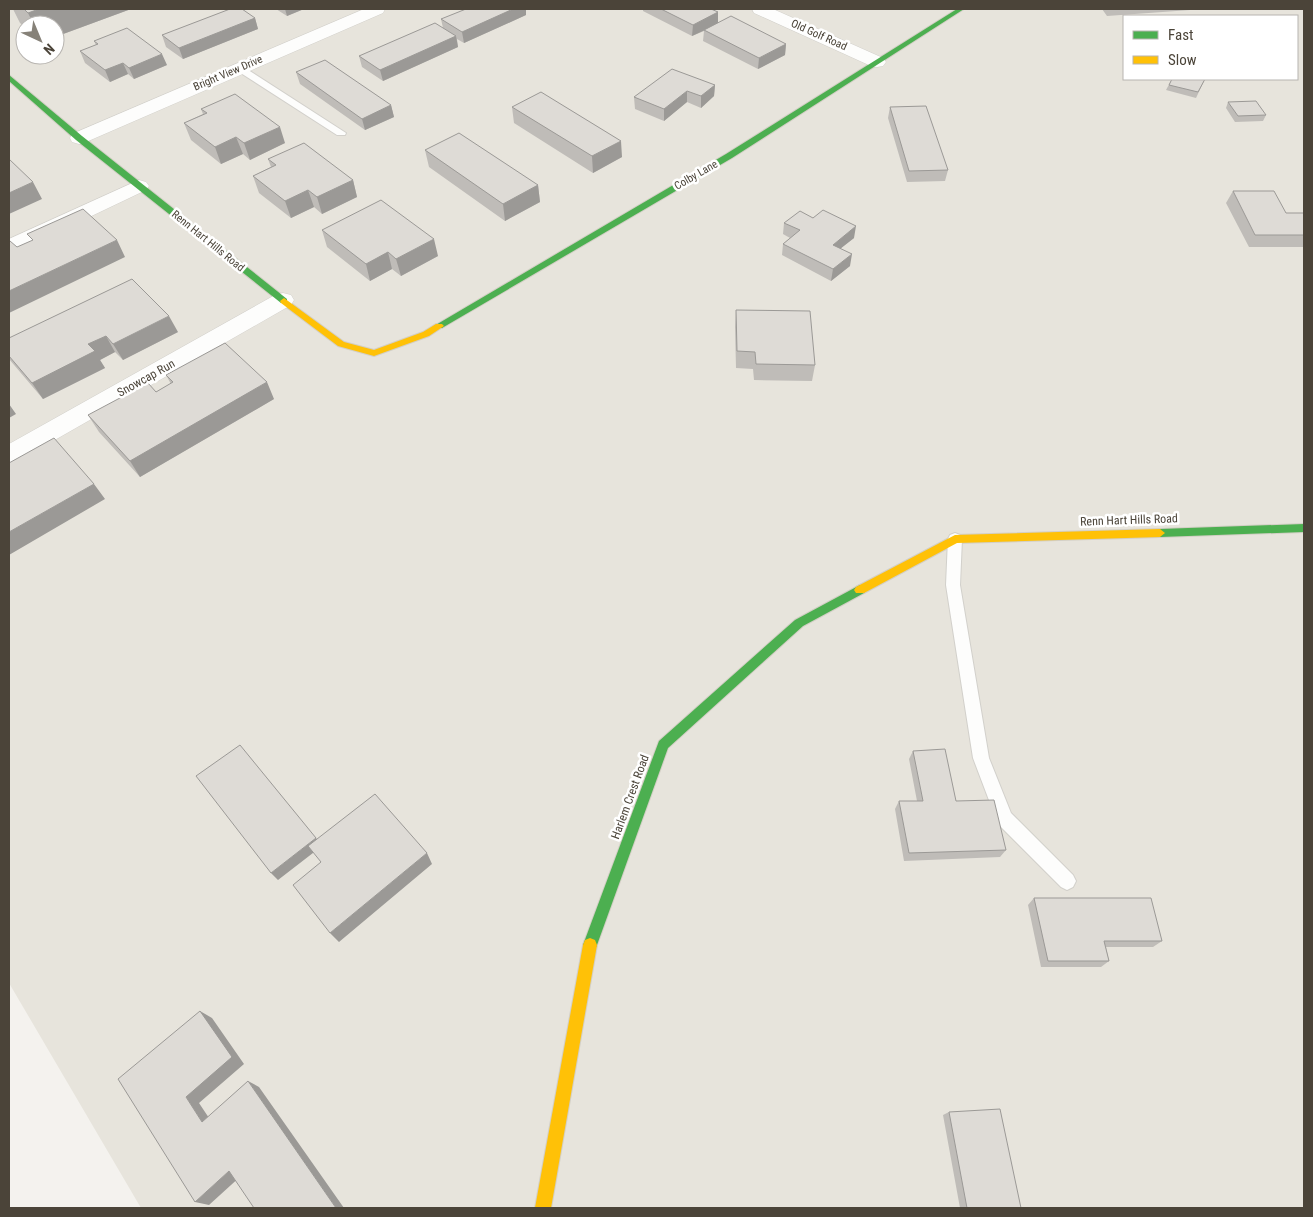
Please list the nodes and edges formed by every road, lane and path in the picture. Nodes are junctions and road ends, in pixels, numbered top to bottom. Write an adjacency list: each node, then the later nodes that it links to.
1 (377, 9): 5 (street, Bright View Drive)
2 (760, 9): 4 (street, Old Golf Road)
3 (962, 9): 4 (street, Colby Lane)
4 (877, 62): 12 (street, Colby Lane)
5 (240, 68): 7 (lane); 8 (street, Bright View Drive)
6 (9, 77): 8 (street, Renn Hart Hills Road)
7 (341, 133)
8 (79, 138): 9 (street, Renn Hart Hills Road)
9 (139, 186): 10 (street); 11 (street, Renn Hart Hills Road)
10 (9, 247)
11 (283, 300): 12 (street, Renn Hart Hills Road); 13 (street, Snowcap Run)
12 (426, 334)
13 (9, 455)
14 (1304, 528): 15 (street, Renn Hart Hills Road)
15 (955, 539): 16 (lane); 17 (street, Harlem Crest Road)
16 (1067, 881)
17 (543, 1208)

